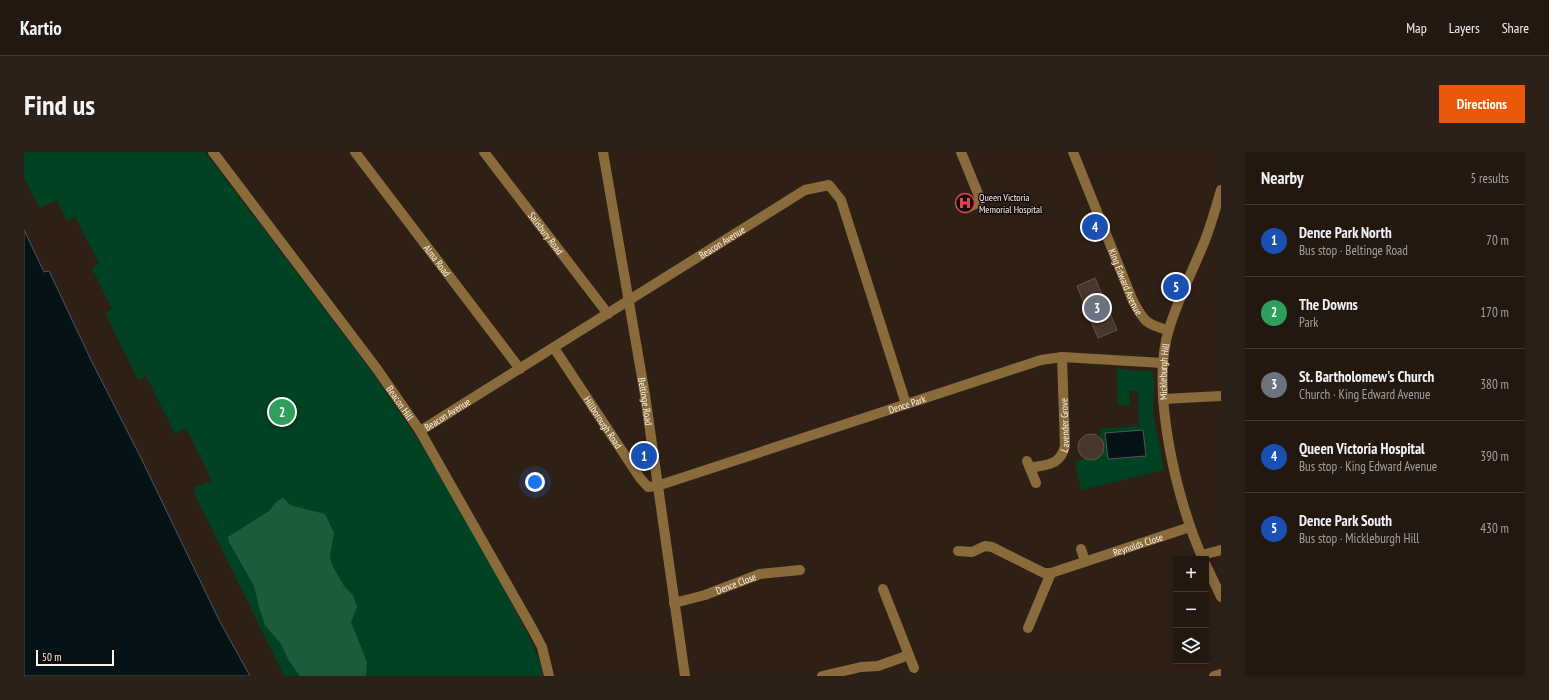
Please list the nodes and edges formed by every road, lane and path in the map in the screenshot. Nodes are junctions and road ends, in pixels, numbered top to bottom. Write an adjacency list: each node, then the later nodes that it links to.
1 (213, 152): 20 (street, Beacon Hill)
2 (355, 152): 16 (street, Alma Road)
3 (484, 152): 11 (street, Salisbury Road)
4 (603, 152): 10 (street, Beltinge Road)
5 (961, 152): 8 (street)
6 (1073, 152): 12 (street, King Edward Avenue)
7 (1221, 190): 9 (street, Mickleburgh Hill)
8 (969, 207)
9 (1216, 225): 12 (street, Mickleburgh Hill)
10 (630, 300): 11 (street, Beacon Avenue); 19 (street, Beacon Avenue); 22 (street, Beltinge Road)
11 (608, 314): 13 (street, Beacon Avenue)
12 (1168, 330): 15 (street, Mickleburgh Hill)
13 (554, 348): 16 (street, Beacon Avenue); 22 (street, Hillborough Road)
14 (1062, 357): 15 (street, Dence Park); 19 (street, Dence Park); 21 (street, Lavender Grove)
15 (1163, 364): 18 (street, Mickleburgh Hill)
16 (520, 369): 20 (street, Beacon Avenue)
17 (1221, 396): 18 (street)
18 (1163, 399): 23 (street, Mickleburgh Hill)
19 (906, 404): 22 (street, Dence Park)
20 (420, 431): 40 (street, Beacon Hill)
21 (1036, 483)
22 (657, 486): 35 (street, Beltinge Road)
23 (1190, 527): 27 (street, Mickleburgh Hill); 29 (street, Reynolds Close)
24 (1081, 549): 29 (street)
25 (1221, 550): 28 (street)
26 (958, 551): 32 (street)
27 (1202, 556)
28 (1209, 557)
29 (1085, 561): 32 (street, Reynolds Close)
30 (800, 570): 35 (street, Dence Close)
31 (1209, 571): 34 (street, Mickleburgh Hill)
32 (1054, 572): 36 (street)
33 (883, 589): 37 (street)
34 (1221, 597)
35 (674, 603): 41 (street, Beltinge Road)
36 (1028, 628)
37 (909, 655): 38 (street); 42 (street)
38 (914, 668)
39 (1221, 674): 43 (street)
40 (549, 676)
41 (685, 676)
42 (822, 676)
43 (1214, 676)

